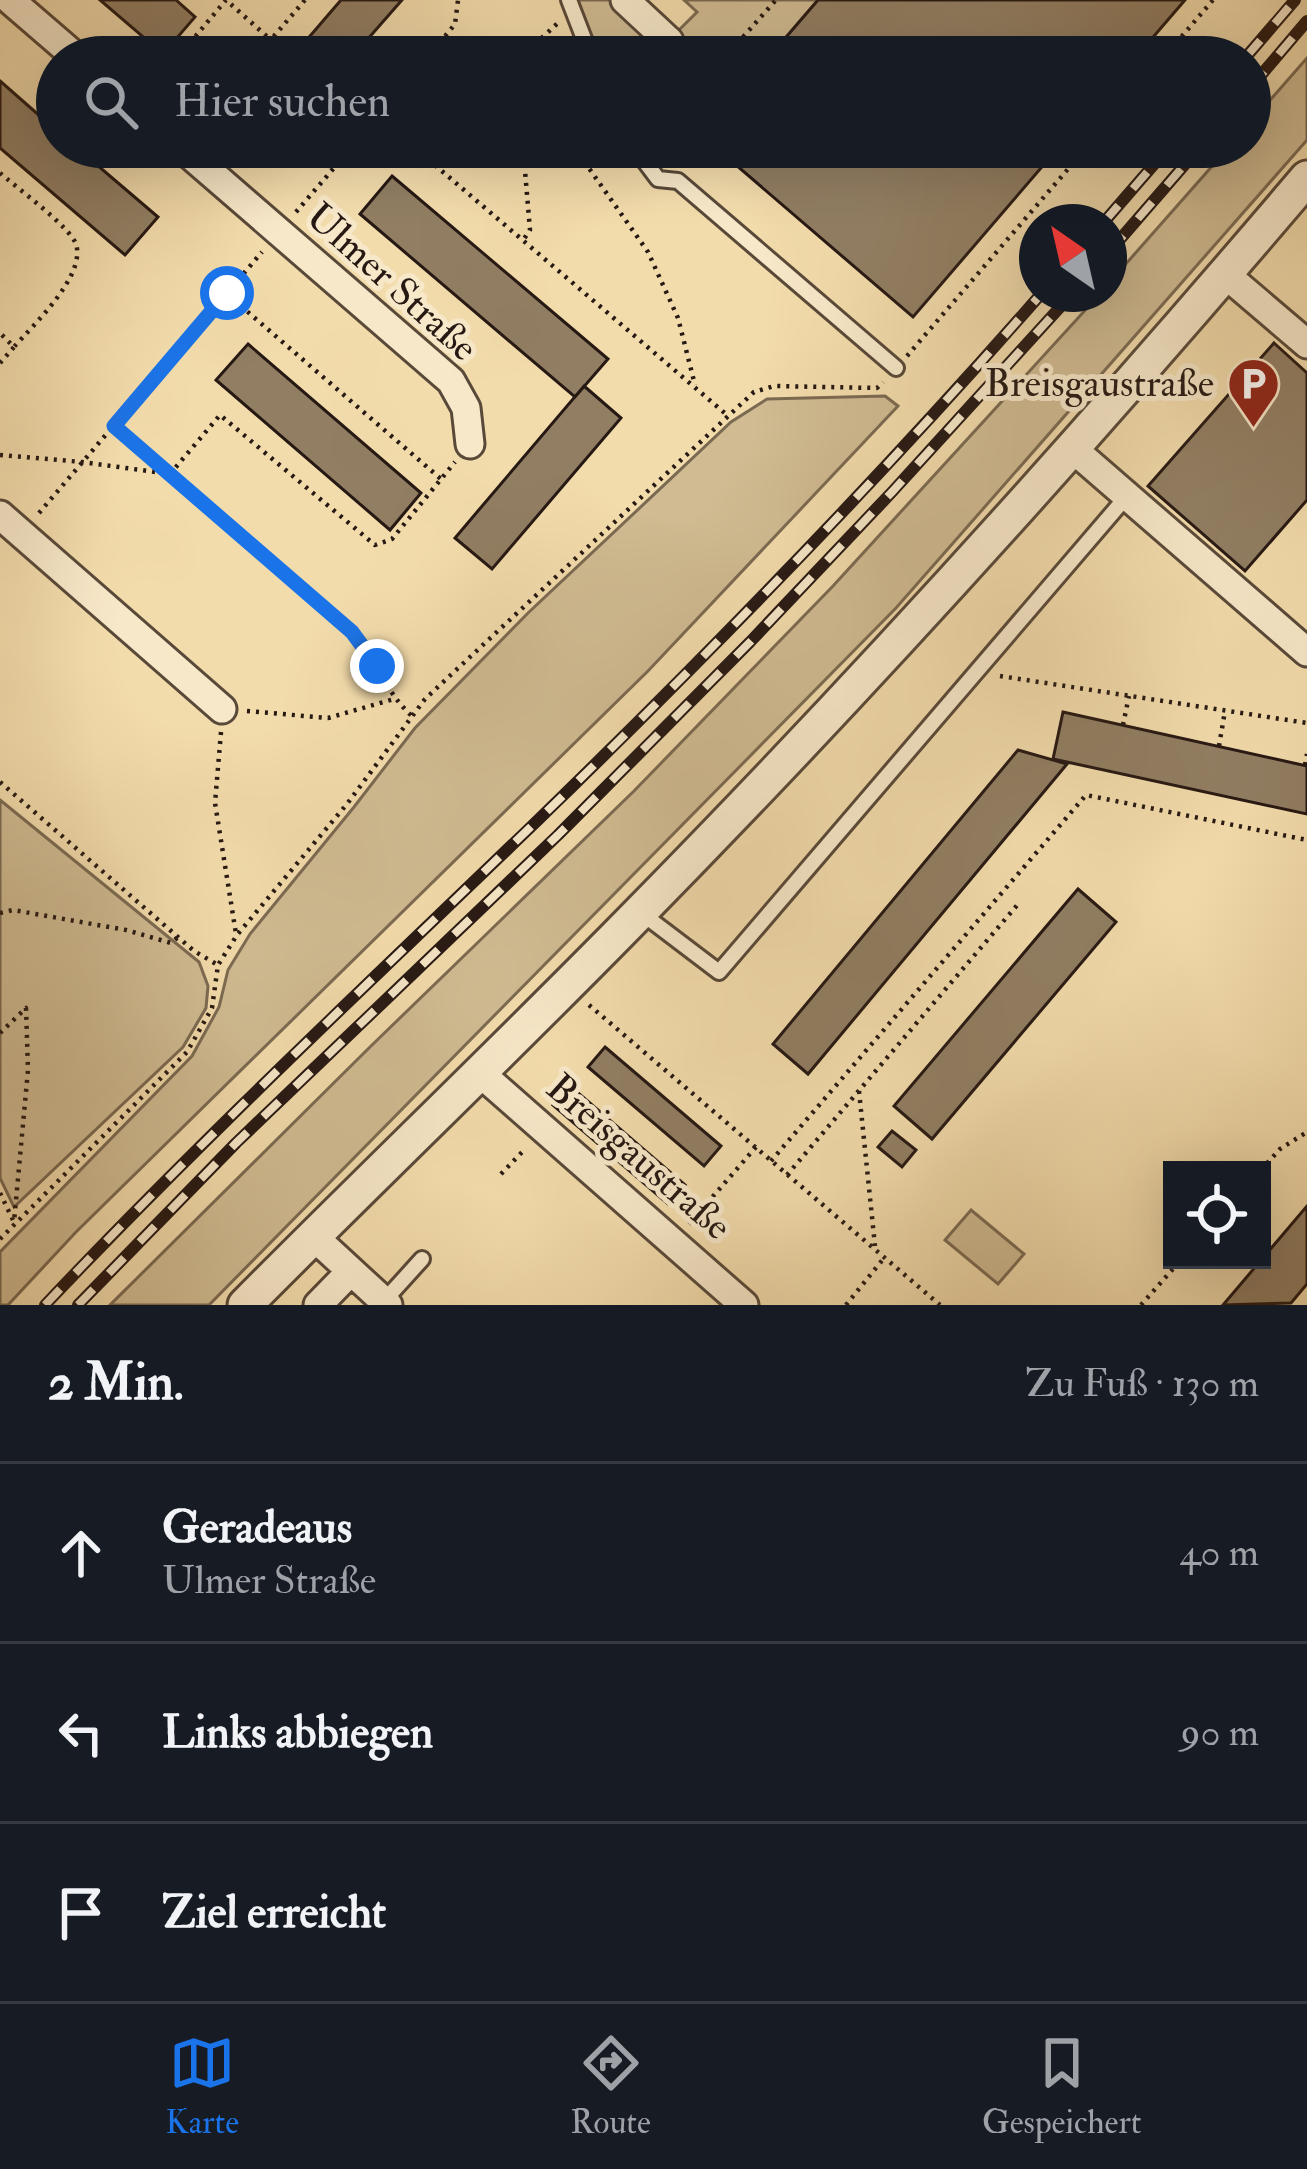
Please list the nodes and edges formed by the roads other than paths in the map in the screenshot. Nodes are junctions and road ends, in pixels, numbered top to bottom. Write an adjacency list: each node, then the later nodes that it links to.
1 (10, 0): 4 (street)
2 (625, 0): 6 (street)
3 (572, 8): 5 (lane)
4 (52, 36)
5 (583, 36)
6 (664, 36)
7 (205, 168): 13 (street, Ulmer Straße)
8 (650, 168): 12 (lane)
9 (1307, 178): 10 (street, Breisgaustraße)
10 (1225, 274): 11 (street); 14 (street, Breisgaustraße)
11 (1307, 344)
12 (896, 368)
13 (470, 444)
14 (1073, 449): 15 (street); 19 (street, Breisgaustraße)
15 (1127, 496): 17 (street); 19 (lane)
16 (0, 515): 18 (street)
17 (1307, 652)
18 (223, 709)
19 (640, 912): 20 (street, Breisgaustraße)
20 (479, 1072): 21 (street, Breisgaustraße); 27 (street, Breisgaustraße)
21 (313, 1236): 23 (street); 25 (street, Breisgaustraße)
22 (422, 1259): 24 (lane)
23 (351, 1271): 24 (street); 26 (street)
24 (386, 1303)
25 (245, 1305)
26 (318, 1305)
27 (744, 1305)

